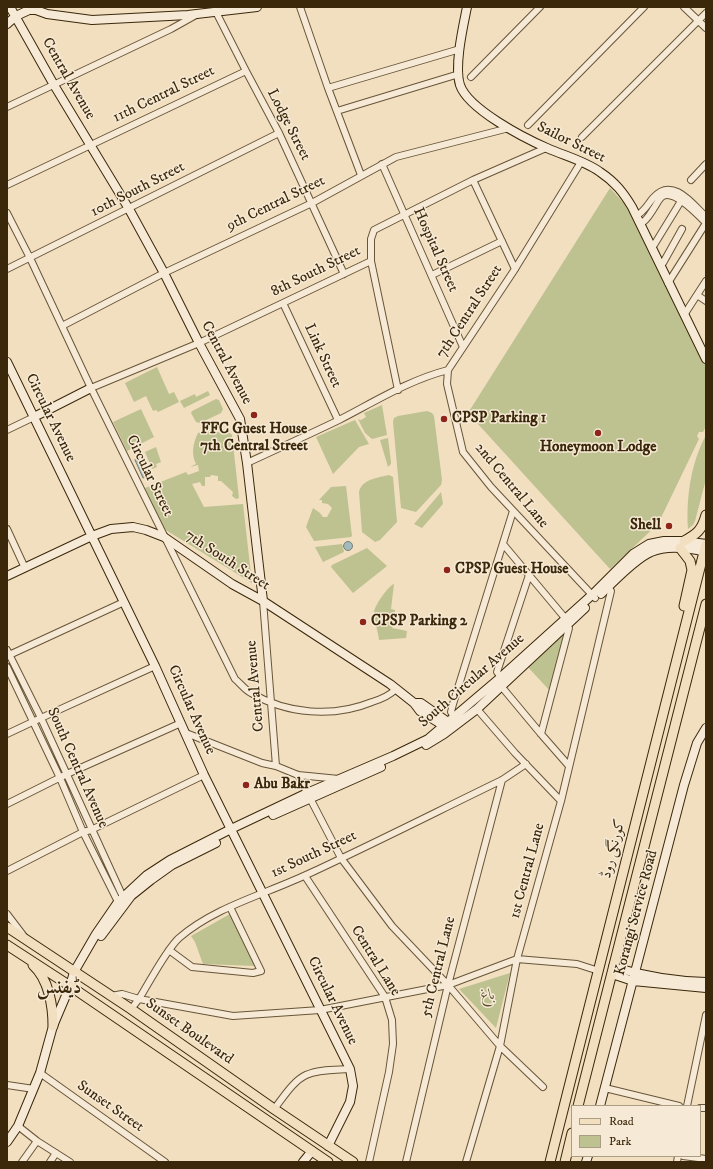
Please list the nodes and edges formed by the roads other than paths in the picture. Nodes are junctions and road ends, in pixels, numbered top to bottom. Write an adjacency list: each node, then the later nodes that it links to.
1 (10, 7): 11 (street, Central Avenue)
2 (257, 7): 8 (street)
3 (300, 7): 20 (street)
4 (467, 7): 15 (street, Sailor Street)
5 (540, 7): 18 (street)
6 (644, 7): 23 (street)
7 (684, 7): 12 (street)
8 (216, 12): 10 (street); 16 (street, Lodge Street)
9 (706, 13): 12 (street)
10 (199, 14): 11 (street); 19 (street)
11 (16, 16): 13 (street); 19 (street, Central Avenue)
12 (699, 21): 14 (street); 26 (street)
13 (7, 24)
14 (706, 28)
15 (460, 49): 17 (street, Sailor Street); 20 (street)
16 (246, 71): 25 (street, Lodge Street); 27 (street, 11th Central Street)
17 (459, 74): 22 (street); 24 (street, Sailor Street)
18 (470, 77)
19 (54, 86): 21 (street); 27 (street, Central Avenue)
20 (328, 88): 22 (street)
21 (7, 107)
22 (337, 110): 32 (street)
23 (528, 125)
24 (509, 128): 28 (street, Sailor Street); 30 (street, 9th Central Street)
25 (279, 133): 37 (street, Lodge Street); 38 (street, 10th South Street)
26 (582, 137)
27 (90, 145): 35 (street, 11th Central Street); 38 (street, Central Avenue)
28 (546, 148): 29 (street, Sailor Street); 33 (street, 8th South Street)
29 (581, 162): 42 (street, Sailor Street); 51 (street, 7th Central Street)
30 (382, 164): 32 (street, 9th Central Street); 40 (street, Hospital Street)
31 (706, 164): 34 (street)
32 (361, 175): 37 (street, 9th Central Street)
33 (474, 180): 40 (street, 8th South Street); 45 (street)
34 (691, 180)
35 (7, 185)
36 (681, 201): 42 (street); 43 (street); 46 (street)
37 (312, 203): 52 (street, 9th Central Street); 53 (street, Lodge Street)
38 (129, 209): 47 (street, 10th South Street); 52 (street, Central Avenue)
39 (7, 213): 47 (street, Circular Street)
40 (404, 214): 48 (street, 8th South Street); 54 (street, Hospital Street)
41 (706, 217): 42 (street)
42 (638, 220): 46 (street, Sailor Street)
43 (706, 223): 55 (street)
44 (682, 229): 49 (street)
45 (502, 241): 51 (street); 54 (street)
46 (651, 247): 49 (street, Sailor Street)
47 (30, 258): 50 (street, 10th South Street); 61 (street, Circular Street)
48 (371, 261): 53 (street, 8th South Street); 69 (street)
49 (660, 265): 55 (street, Sailor Street)
50 (7, 269)
51 (515, 269): 64 (street, 7th Central Street)
52 (164, 273): 61 (street, 9th Central Street); 62 (street, Central Avenue)
53 (344, 274): 59 (street, 8th South Street)
54 (432, 275): 64 (street, Hospital Street)
55 (668, 283): 60 (street, Sailor Street)
56 (705, 285): 57 (street)
57 (697, 295): 58 (street); 60 (street)
58 (706, 301)
59 (283, 303): 62 (street, 8th South Street); 71 (street, Link Street)
60 (684, 316): 63 (street, Sailor Street)
61 (62, 326): 68 (street, Circular Street)
62 (199, 343): 68 (street, 8th South Street); 73 (street, Central Avenue)
63 (704, 346): 65 (street, Sailor Street)
64 (463, 347): 67 (street, 7th Central Street)
65 (706, 359)
66 (7, 362): 70 (street, Circular Avenue)
67 (448, 370): 69 (street, 7th Central Street); 74 (street, 2nd Central Lane)
68 (91, 388): 70 (street); 78 (street, Circular Street)
69 (398, 390): 71 (street, 7th Central Street)
70 (34, 417): 72 (street); 77 (street, Circular Avenue)
71 (338, 420): 73 (street, 7th Central Street)
72 (7, 430)
73 (247, 463): 87 (street, Central Avenue)
74 (513, 511): 79 (street); 86 (street, 2nd Central Lane)
75 (706, 515): 80 (main road)
76 (7, 529): 82 (street)
77 (92, 536): 78 (street, 7th South Street); 82 (street, 7th South Street); 88 (street, Circular Avenue)
78 (164, 537): 87 (street, 7th South Street); 98 (street, Circular Street)
79 (503, 544): 83 (street); 102 (street)
80 (682, 545): 81 (street, South Circular Avenue); 85 (street, South Circular Avenue); 86 (street, South Circular Avenue); 91 (main road)
81 (706, 548): 91 (main road, کورنگی روڈ)
82 (25, 568): 84 (street, 7th South Street)
83 (529, 575): 90 (street); 95 (street)
84 (7, 576)
85 (608, 587): 86 (street, South Circular Avenue); 110 (street, 1st Central Lane)
86 (594, 596): 90 (street, South Circular Avenue)
87 (263, 601): 97 (street, 7th South Street); 98 (street, Central Avenue)
88 (124, 602): 92 (street); 93 (street, Circular Avenue)
89 (706, 604): 137 (main road, کورنگی روڈ)
90 (566, 621): 95 (street, South Circular Avenue); 96 (street, South Circular Avenue); 107 (street)
91 (683, 634): 136 (main road, کورنگی روڈ)
92 (8, 654): 100 (street, South Central Avenue)
93 (156, 666): 100 (street); 103 (street, Circular Avenue)
94 (7, 667): 101 (street)
95 (501, 676): 102 (street, South Circular Avenue)
96 (501, 686): 99 (street, South Circular Avenue); 107 (street)
97 (396, 689): 98 (street, Circular Street); 102 (street, 7th South Street)
98 (271, 703): 109 (street, Central Avenue)
99 (477, 709): 108 (street); 117 (street, South Circular Avenue)
100 (40, 718): 101 (street); 111 (street, South Central Avenue)
101 (32, 722): 106 (street); 114 (street)
102 (449, 722): 115 (street, South Circular Avenue)
103 (181, 723): 105 (street, Circular Avenue); 111 (street)
104 (706, 728): 139 (street, Korangi Service Road)
105 (186, 733): 109 (street); 112 (street, Circular Avenue)
106 (7, 734)
107 (541, 734): 110 (street)
108 (526, 764): 116 (street, 1st South Street); 118 (street)
109 (276, 766): 113 (street)
110 (569, 766): 118 (street, 1st Central Lane)
111 (67, 774): 114 (street); 120 (street, South Central Avenue)
112 (204, 775): 120 (street); 121 (street, Circular Avenue)
113 (298, 775): 115 (street); 117 (street)
114 (60, 778): 119 (street); 122 (street)
115 (340, 779): 117 (street, South Circular Avenue)
116 (502, 780): 123 (street, 1st South Street); 141 (street, 5th Central Lane)
117 (309, 796): 121 (street, South Circular Avenue); 123 (street)
118 (561, 801): 135 (street, 1st Central Lane)
119 (7, 804)
120 (91, 830): 122 (street); 127 (street, South Central Avenue)
121 (232, 831): 126 (street, Circular Avenue); 127 (street, South Circular Avenue); 138 (street, South Circular Avenue)
122 (83, 832): 124 (street); 127 (street)
123 (341, 858): 125 (street, 1st South Street); 141 (street)
124 (7, 872)
125 (305, 876): 126 (street, 1st South Street); 145 (street, Central Lane)
126 (263, 893): 128 (street, 1st South Street); 148 (street, Circular Avenue)
127 (120, 900): 138 (street, South Circular Avenue)
128 (230, 908): 133 (street, 1st South Street); 133 (street)
129 (7, 914): 131 (street)
130 (7, 927): 131 (main road, Sunset Boulevard)
131 (28, 941): 138 (main road, Sunset Boulevard)
132 (7, 945): 134 (main road, Sunset Boulevard)
133 (169, 950): 146 (street, 1st South Street)
134 (21, 954): 142 (main road, Sunset Boulevard); 150 (main road)
135 (517, 959): 136 (street); 141 (street); 151 (street, 1st Central Lane)
136 (598, 971): 184 (main road, کورنگی روڈ)
137 (612, 971): 139 (street); 160 (main road, کورنگی روڈ)
138 (77, 974): 142 (street, South Circular Avenue); 144 (main road, Sunset Boulevard)
139 (634, 977): 140 (street); 143 (street); 158 (street, Korangi Service Road)
140 (706, 982)
141 (448, 985): 145 (street); 151 (street); 182 (street, 5th Central Lane)
142 (70, 986): 150 (street, South Circular Avenue); 171 (main road, Sunset Boulevard)
143 (706, 988)
144 (111, 996): 146 (street); 147 (main road, Sunset Boulevard)
145 (385, 997): 148 (street); 181 (street, Central Lane)
146 (139, 999): 147 (street, 1st South Street); 148 (street)
147 (131, 1009): 164 (main road, Sunset Boulevard)
148 (320, 1010): 154 (street, Circular Avenue)
149 (706, 1015): 152 (street)
150 (53, 1026): 155 (street, South Circular Avenue)
151 (500, 1046): 157 (street); 183 (street, 1st Central Lane)
152 (698, 1052): 153 (street); 163 (street)
153 (706, 1052)
154 (350, 1069): 164 (street); 169 (street, Circular Avenue)
155 (40, 1073): 159 (street, South Circular Avenue); 177 (street, Sunset Street)
156 (7, 1085): 159 (street)
157 (542, 1087)
158 (605, 1088): 161 (street, Korangi Service Road); 162 (street)
159 (34, 1089): 165 (street, South Circular Avenue)
160 (578, 1105)
161 (600, 1105)
162 (675, 1105)
163 (687, 1105)
164 (274, 1109): 169 (main road, Sunset Boulevard)
165 (18, 1126): 167 (street); 168 (street, South Circular Avenue)
166 (571, 1137): 185 (main road)
167 (37, 1141): 170 (street); 174 (street)
168 (7, 1142)
169 (328, 1146): 180 (main road, Sunset Boulevard)
170 (56, 1153): 175 (street); 176 (street)
171 (315, 1156): 178 (street); 179 (main road, Sunset Boulevard)
172 (691, 1157): 173 (street)
173 (706, 1159)
174 (22, 1162)
175 (50, 1162)
176 (70, 1162)
177 (165, 1162)
178 (303, 1162)
179 (328, 1162)
180 (353, 1162)
181 (368, 1162)
182 (406, 1162)
183 (466, 1162)
184 (550, 1162)
185 (565, 1162)

